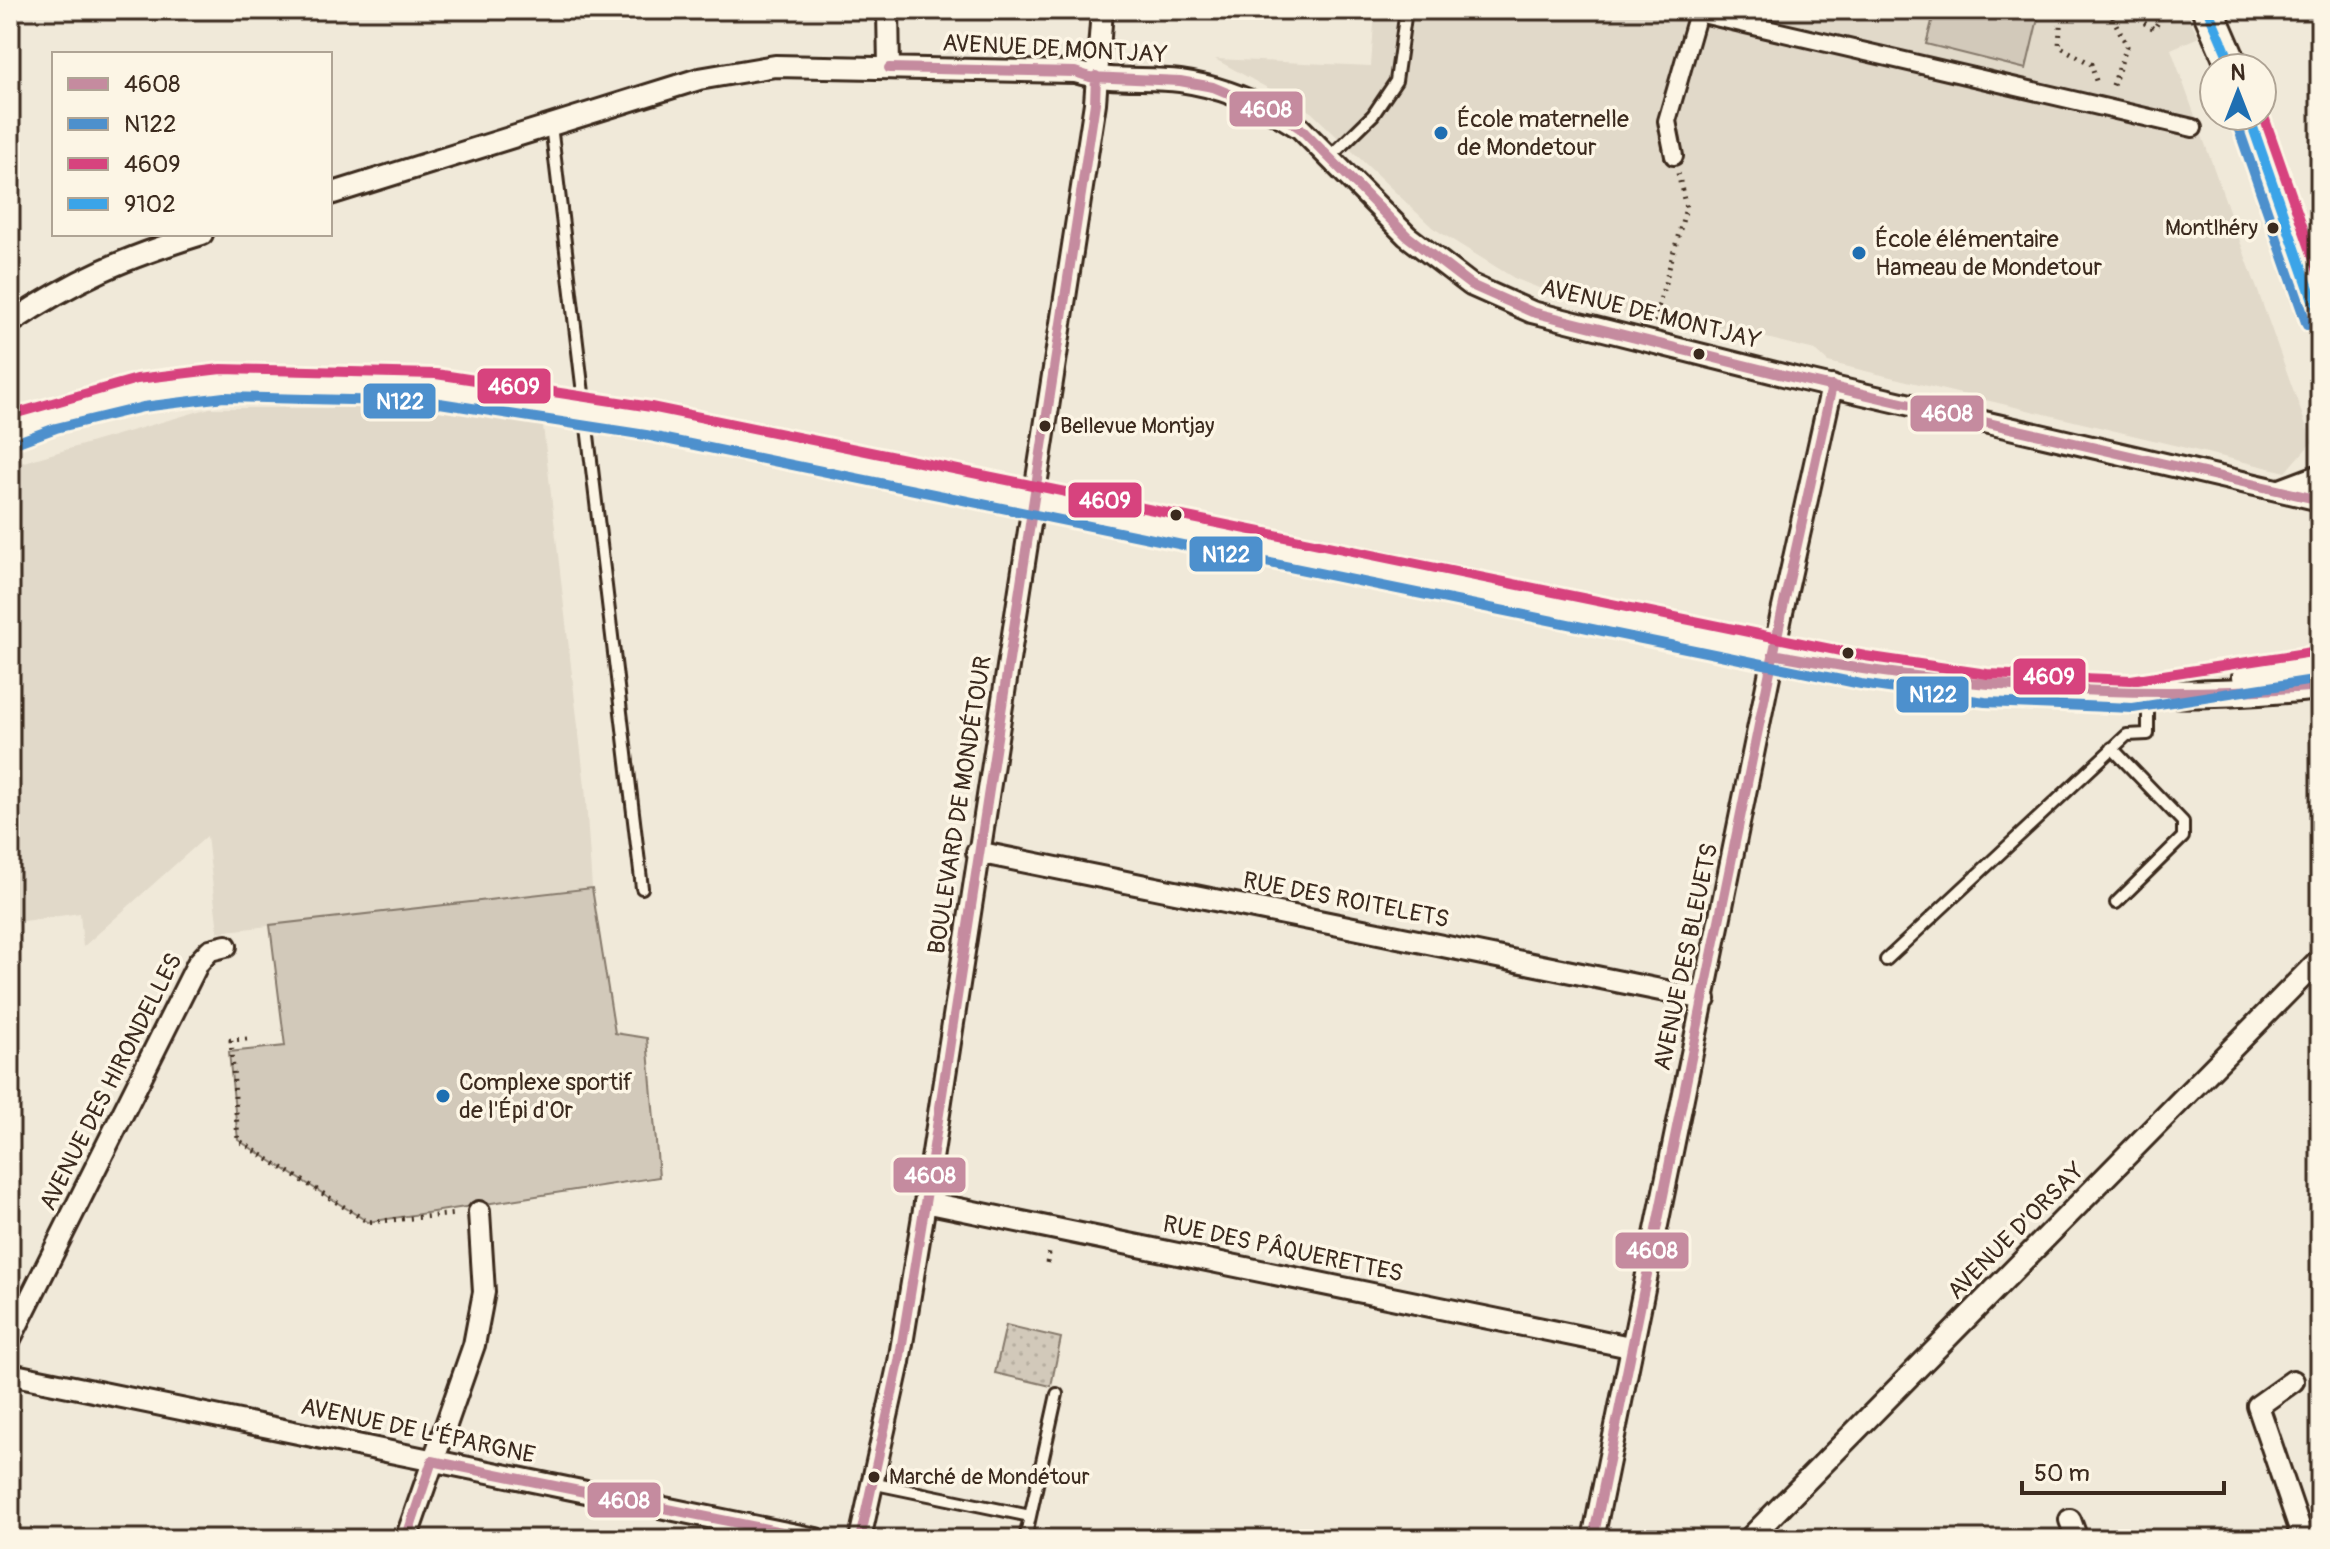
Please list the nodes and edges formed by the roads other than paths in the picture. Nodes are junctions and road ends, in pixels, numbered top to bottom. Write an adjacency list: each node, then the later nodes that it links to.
1 (888, 10): 6 (street)
2 (1102, 10): 7 (street, BOULEVARD DE MONDÉTOUR)
3 (1406, 10): 12 (lane)
4 (2211, 11): 5 (main road)
5 (2227, 52)
6 (889, 68): 7 (street, AVENUE DE MONTJAY); 8 (street, AVENUE DE MONTJAY)
7 (1096, 76): 12 (street, AVENUE DE MONTJAY); 23 (street, BOULEVARD DE MONDÉTOUR)
8 (551, 125): 13 (street, AVENUE DE MONTJAY); 18 (lane)
9 (2193, 128): 11 (street)
10 (2255, 132): 15 (main road)
11 (1674, 156)
12 (1329, 158): 17 (street, AVENUE DE MONTJAY)
13 (332, 193)
14 (196, 236): 16 (street)
15 (2320, 320)
16 (10, 323)
17 (1832, 386): 21 (street, AVENUE DE MONTJAY); 24 (street, AVENUE DES BLEUETS)
18 (585, 410): 19 (street); 23 (street); 30 (lane)
19 (10, 430)
20 (2320, 475): 21 (street)
21 (2280, 490): 22 (street, AVENUE DE MONTJAY)
22 (2320, 500)
23 (1035, 501): 24 (street); 29 (street, BOULEVARD DE MONDÉTOUR)
24 (1773, 654): 27 (street); 35 (street, AVENUE DES BLEUETS)
25 (2320, 665): 27 (street)
26 (2320, 686): 27 (street)
27 (2140, 694): 28 (lane)
28 (2112, 748): 31 (lane); 34 (lane)
29 (977, 852): 35 (street, RUE DES ROITELETS); 36 (street, BOULEVARD DE MONDÉTOUR)
30 (642, 888)
31 (2116, 903)
32 (226, 946): 38 (street, AVENUE DES HIRONDELLES)
33 (2320, 959): 51 (street, AVENUE D'ORSAY)
34 (1886, 960)
35 (1705, 999): 39 (street, AVENUE DES BLEUETS)
36 (925, 1202): 39 (street, RUE DES PÂQUERETTES); 44 (street, BOULEVARD DE MONDÉTOUR)
37 (479, 1212): 43 (street)
38 (10, 1339)
39 (1630, 1347): 50 (street, AVENUE DES BLEUETS)
40 (10, 1374): 43 (street, AVENUE DE L'ÉPARGNE)
41 (2293, 1381): 52 (street)
42 (1057, 1394): 45 (lane)
43 (432, 1461): 46 (street); 47 (street, AVENUE DE L'ÉPARGNE)
44 (871, 1483): 45 (lane); 48 (street, BOULEVARD DE MONDÉTOUR)
45 (1030, 1516): 49 (lane)
46 (406, 1539)
47 (816, 1539)
48 (860, 1539)
49 (1025, 1539)
50 (1593, 1539)
51 (1749, 1539)
52 (2297, 1539)

